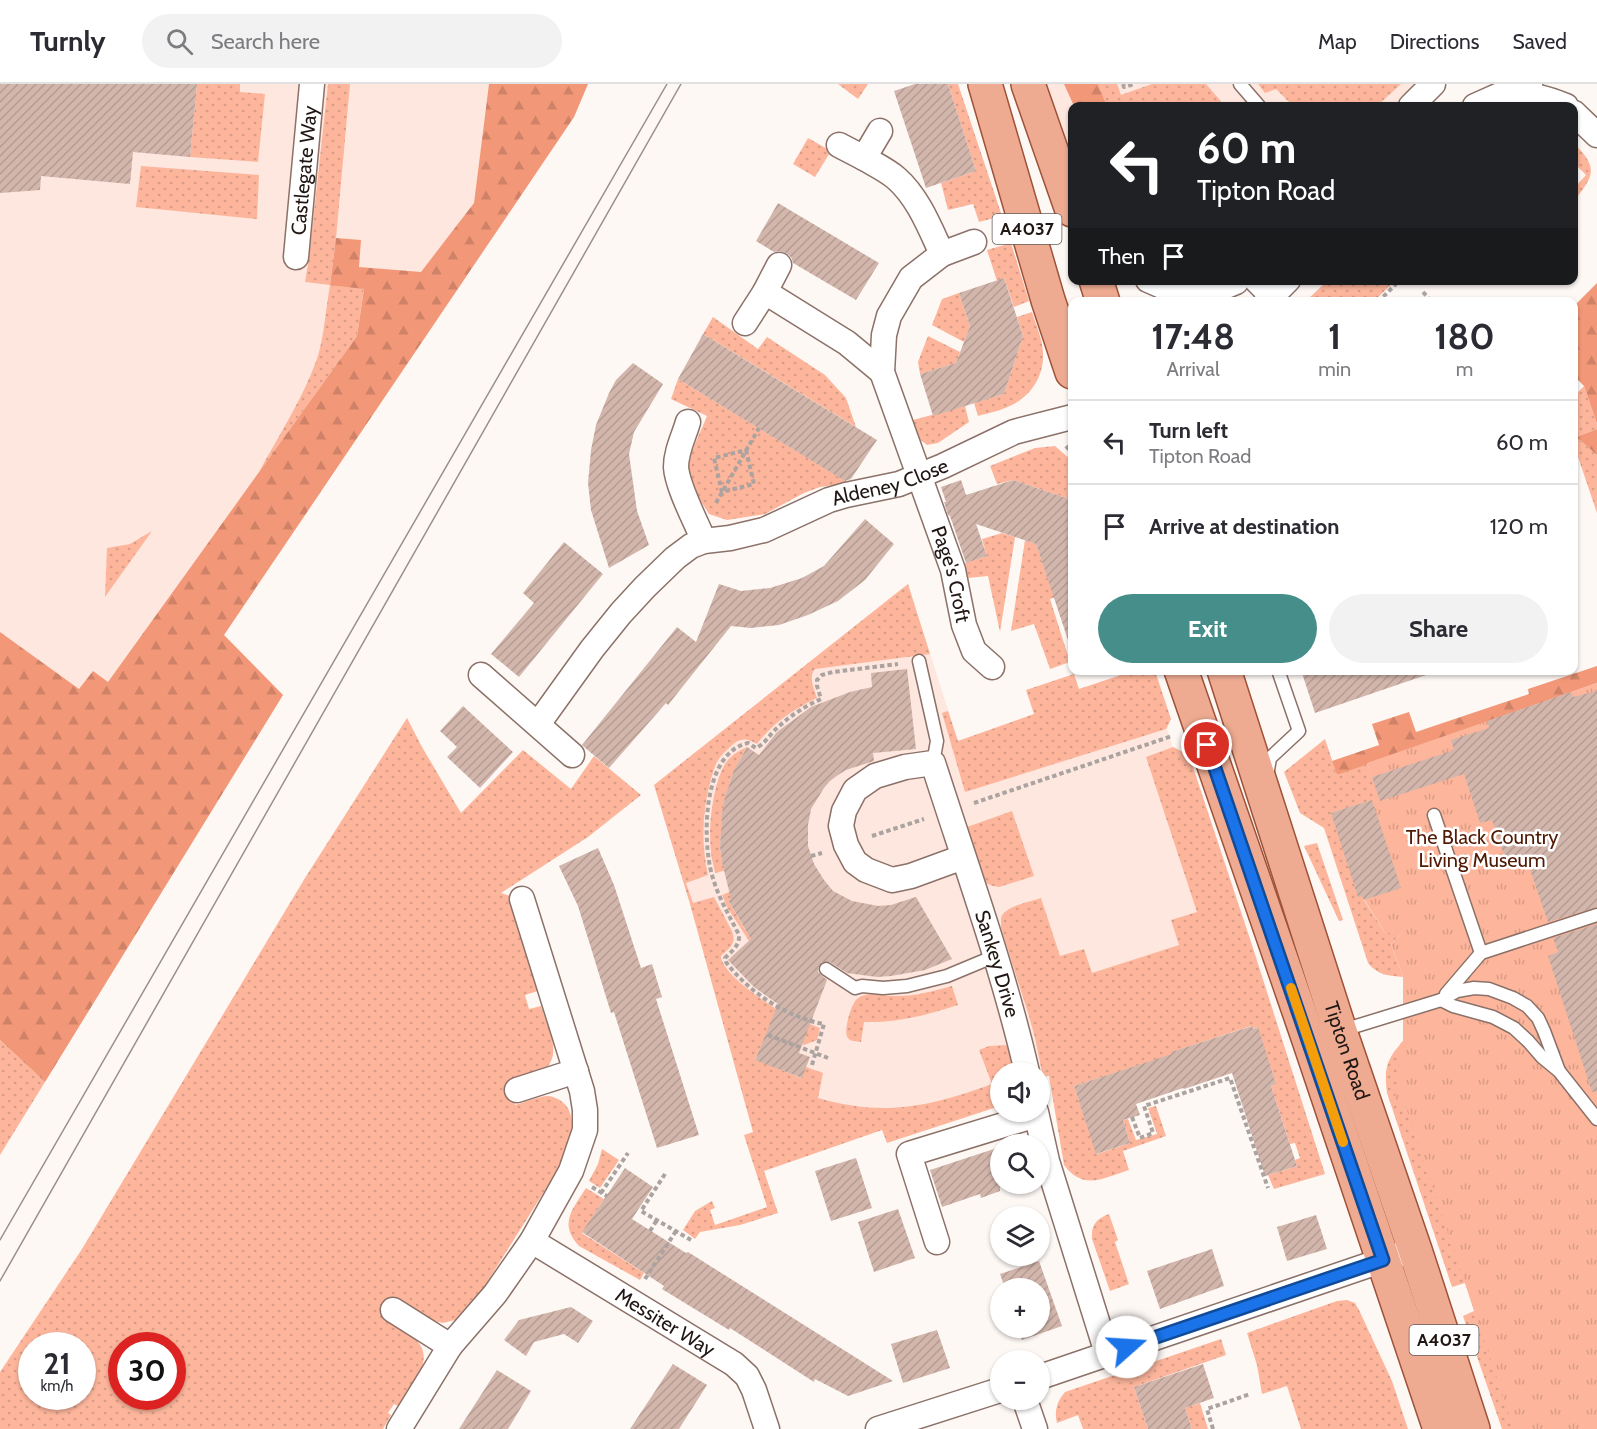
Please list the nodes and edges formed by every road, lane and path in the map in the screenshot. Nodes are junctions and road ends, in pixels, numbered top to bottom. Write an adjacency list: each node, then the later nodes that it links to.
1 (312, 84): 24 (street, Castlegate Way)
2 (985, 84): 35 (main road, A4037)
3 (1028, 84): 21 (main road, A4037)
4 (1123, 84): 5 (path)
5 (1135, 84)
6 (1240, 84): 11 (lane)
7 (1433, 84): 12 (street)
8 (1476, 84): 10 (street)
9 (1554, 84): 15 (street)
10 (1514, 90): 13 (street); 14 (street)
11 (1256, 102)
12 (1415, 102)
13 (1485, 102)
14 (1555, 102)
15 (1564, 102)
16 (1578, 117): 18 (street)
17 (880, 131): 20 (street)
18 (1597, 135)
19 (839, 145): 20 (street)
20 (864, 158): 23 (street)
21 (1068, 199)
22 (974, 242): 23 (street)
23 (942, 254): 36 (street)
24 (296, 257)
25 (780, 265): 29 (street)
26 (1159, 285): 28 (street)
27 (1395, 285): 32 (path)
28 (1259, 287): 31 (street)
29 (765, 292): 34 (street); 36 (street)
30 (1423, 292): 33 (path)
31 (1230, 297)
32 (1383, 297)
33 (1428, 297)
34 (745, 323)
35 (1068, 360)
36 (882, 372): 41 (street, Page's Croft)
37 (1068, 418): 41 (street, Aldeney Close)
38 (688, 422): 43 (street)
39 (759, 428): 40 (path)
40 (746, 450): 42 (path); 42 (path); 42 (path)
41 (920, 476): 43 (street, Aldeney Close); 45 (street, Page's Croft)
42 (722, 492): 43 (path)
43 (701, 532): 50 (street, Aldeney Close)
44 (919, 661): 53 (lane); 68 (path)
45 (992, 668)
46 (481, 675): 50 (street)
47 (1182, 675): 67 (main road, Tipton Road / A4037)
48 (1226, 675): 54 (main road, Tipton Road / A4037)
49 (1280, 675): 54 (lane)
50 (538, 724): 52 (street)
51 (1173, 735): 55 (path)
52 (572, 754)
53 (933, 764): 55 (street, Sankey Drive); 57 (street)
54 (1264, 794): 67 (main road, Tipton Road / A4037)
55 (948, 811): 57 (path); 59 (street, Sankey Drive)
56 (1434, 815): 62 (lane)
57 (846, 845): 58 (path); 59 (street)
58 (811, 856)
59 (963, 857): 63 (street, Sankey Drive)
60 (522, 899): 72 (street)
61 (1597, 915): 62 (lane)
62 (1481, 953): 65 (lane)
63 (995, 956): 64 (lane); 70 (street, Sankey Drive)
64 (826, 969)
65 (1441, 1000): 67 (lane); 73 (lane); 73 (lane)
66 (768, 1035): 68 (path)
67 (1325, 1035): 89 (main road, Tipton Road / A4037); 90 (main road, Tipton Road / A4037)
68 (816, 1054): 69 (path); 71 (path)
69 (828, 1058)
70 (1025, 1062)
71 (812, 1065)
72 (576, 1071): 74 (street); 87 (street)
73 (1559, 1071): 76 (lane)
74 (518, 1090)
75 (1132, 1117): 81 (path)
76 (1597, 1119)
77 (1008, 1122): 88 (street)
78 (1038, 1122): 94 (street)
79 (628, 1153): 82 (path)
80 (666, 1174): 83 (path)
81 (1268, 1188)
82 (601, 1192)
83 (657, 1220): 84 (path); 85 (path)
84 (650, 1231)
85 (676, 1231): 86 (path); 91 (path)
86 (691, 1240)
87 (532, 1241): 91 (street, Messiter Way); 93 (street)
88 (937, 1242)
89 (1415, 1250): 90 (street); 105 (main road, Tipton Road / A4037)
90 (1383, 1260): 94 (street); 104 (main road, Tipton Road / A4037)
91 (631, 1301): 100 (street, Messiter Way)
92 (393, 1310): 93 (street)
93 (450, 1346): 99 (street)
94 (1107, 1353): 95 (street)
95 (1050, 1373)
96 (990, 1393): 101 (street)
97 (1250, 1394): 103 (path)
98 (1028, 1410): 102 (street)
99 (399, 1429)
100 (767, 1429)
101 (878, 1429)
102 (1035, 1429)
103 (1213, 1429)
104 (1440, 1429)
105 (1473, 1429)

